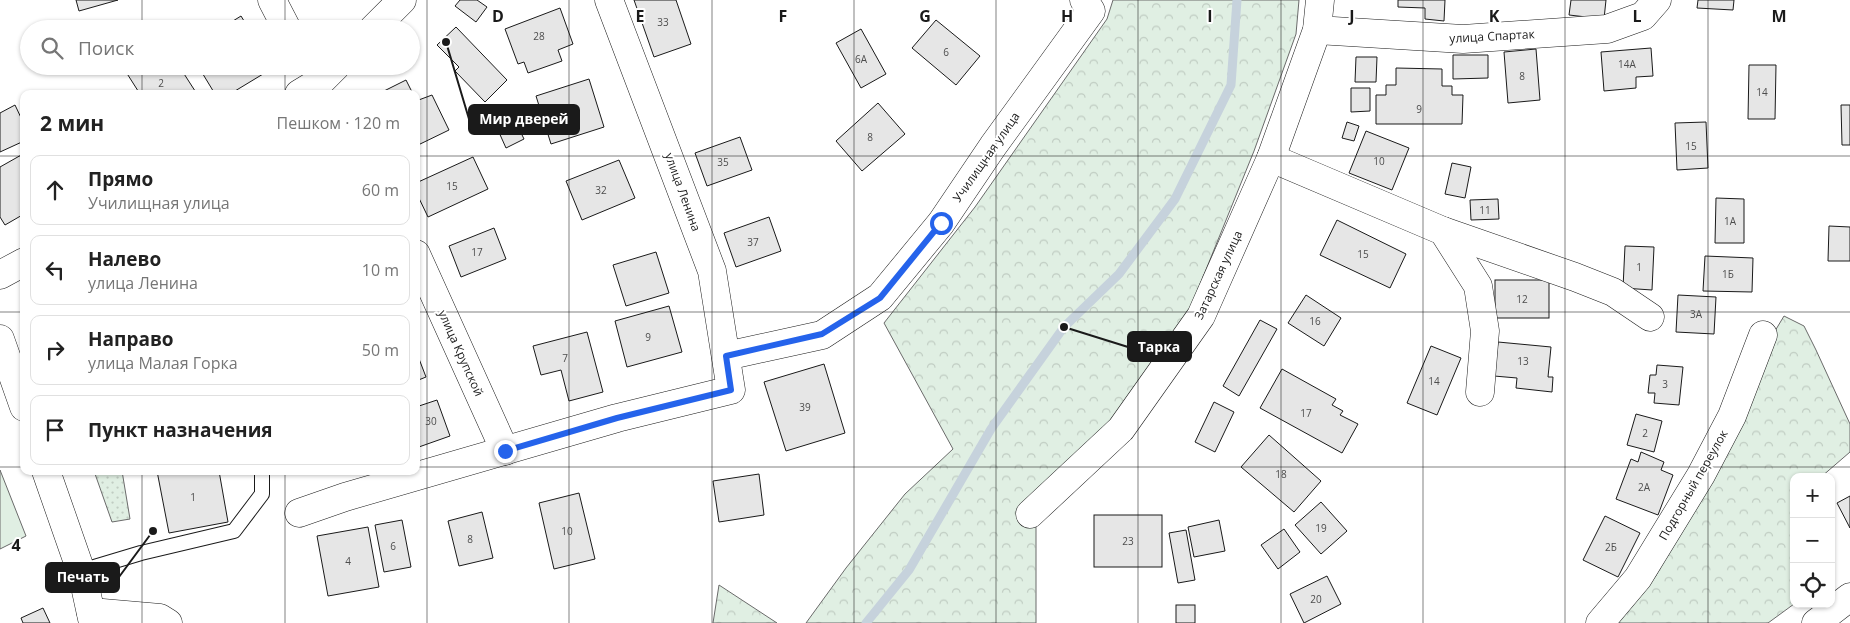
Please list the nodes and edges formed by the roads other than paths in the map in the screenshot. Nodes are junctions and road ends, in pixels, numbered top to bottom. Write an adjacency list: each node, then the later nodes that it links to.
1 (272, 0): 7 (street)
2 (402, 0): 8 (street)
3 (609, 0): 20 (street, улица Ленина)
4 (1084, 0): 20 (street, Училищная улица)
5 (1320, 0): 9 (street, Затарская улица)
6 (1657, 0): 9 (street, улица Спартак)
7 (283, 20)
8 (382, 20)
9 (1318, 30): 12 (street, Затарская улица)
10 (323, 77): 11 (street)
11 (305, 90)
12 (1271, 158): 13 (street); 27 (street, Затарская улица)
13 (1444, 231): 17 (street); 21 (street)
14 (420, 263): 23 (street, улица Крупской)
15 (20, 264): 16 (street)
16 (0, 275)
17 (1650, 317)
18 (1763, 334): 32 (street, Подгорный переулок)
19 (0, 339): 22 (street)
20 (726, 356): 23 (street, улица Ленина)
21 (1480, 392)
22 (20, 396)
23 (505, 451): 26 (street)
24 (47, 475): 28 (street)
25 (262, 475): 28 (lane)
26 (299, 513)
27 (1030, 514)
28 (81, 571): 30 (street)
29 (1850, 597): 33 (street)
30 (92, 618): 31 (street)
31 (168, 623)
32 (1600, 623)
33 (1816, 623)

